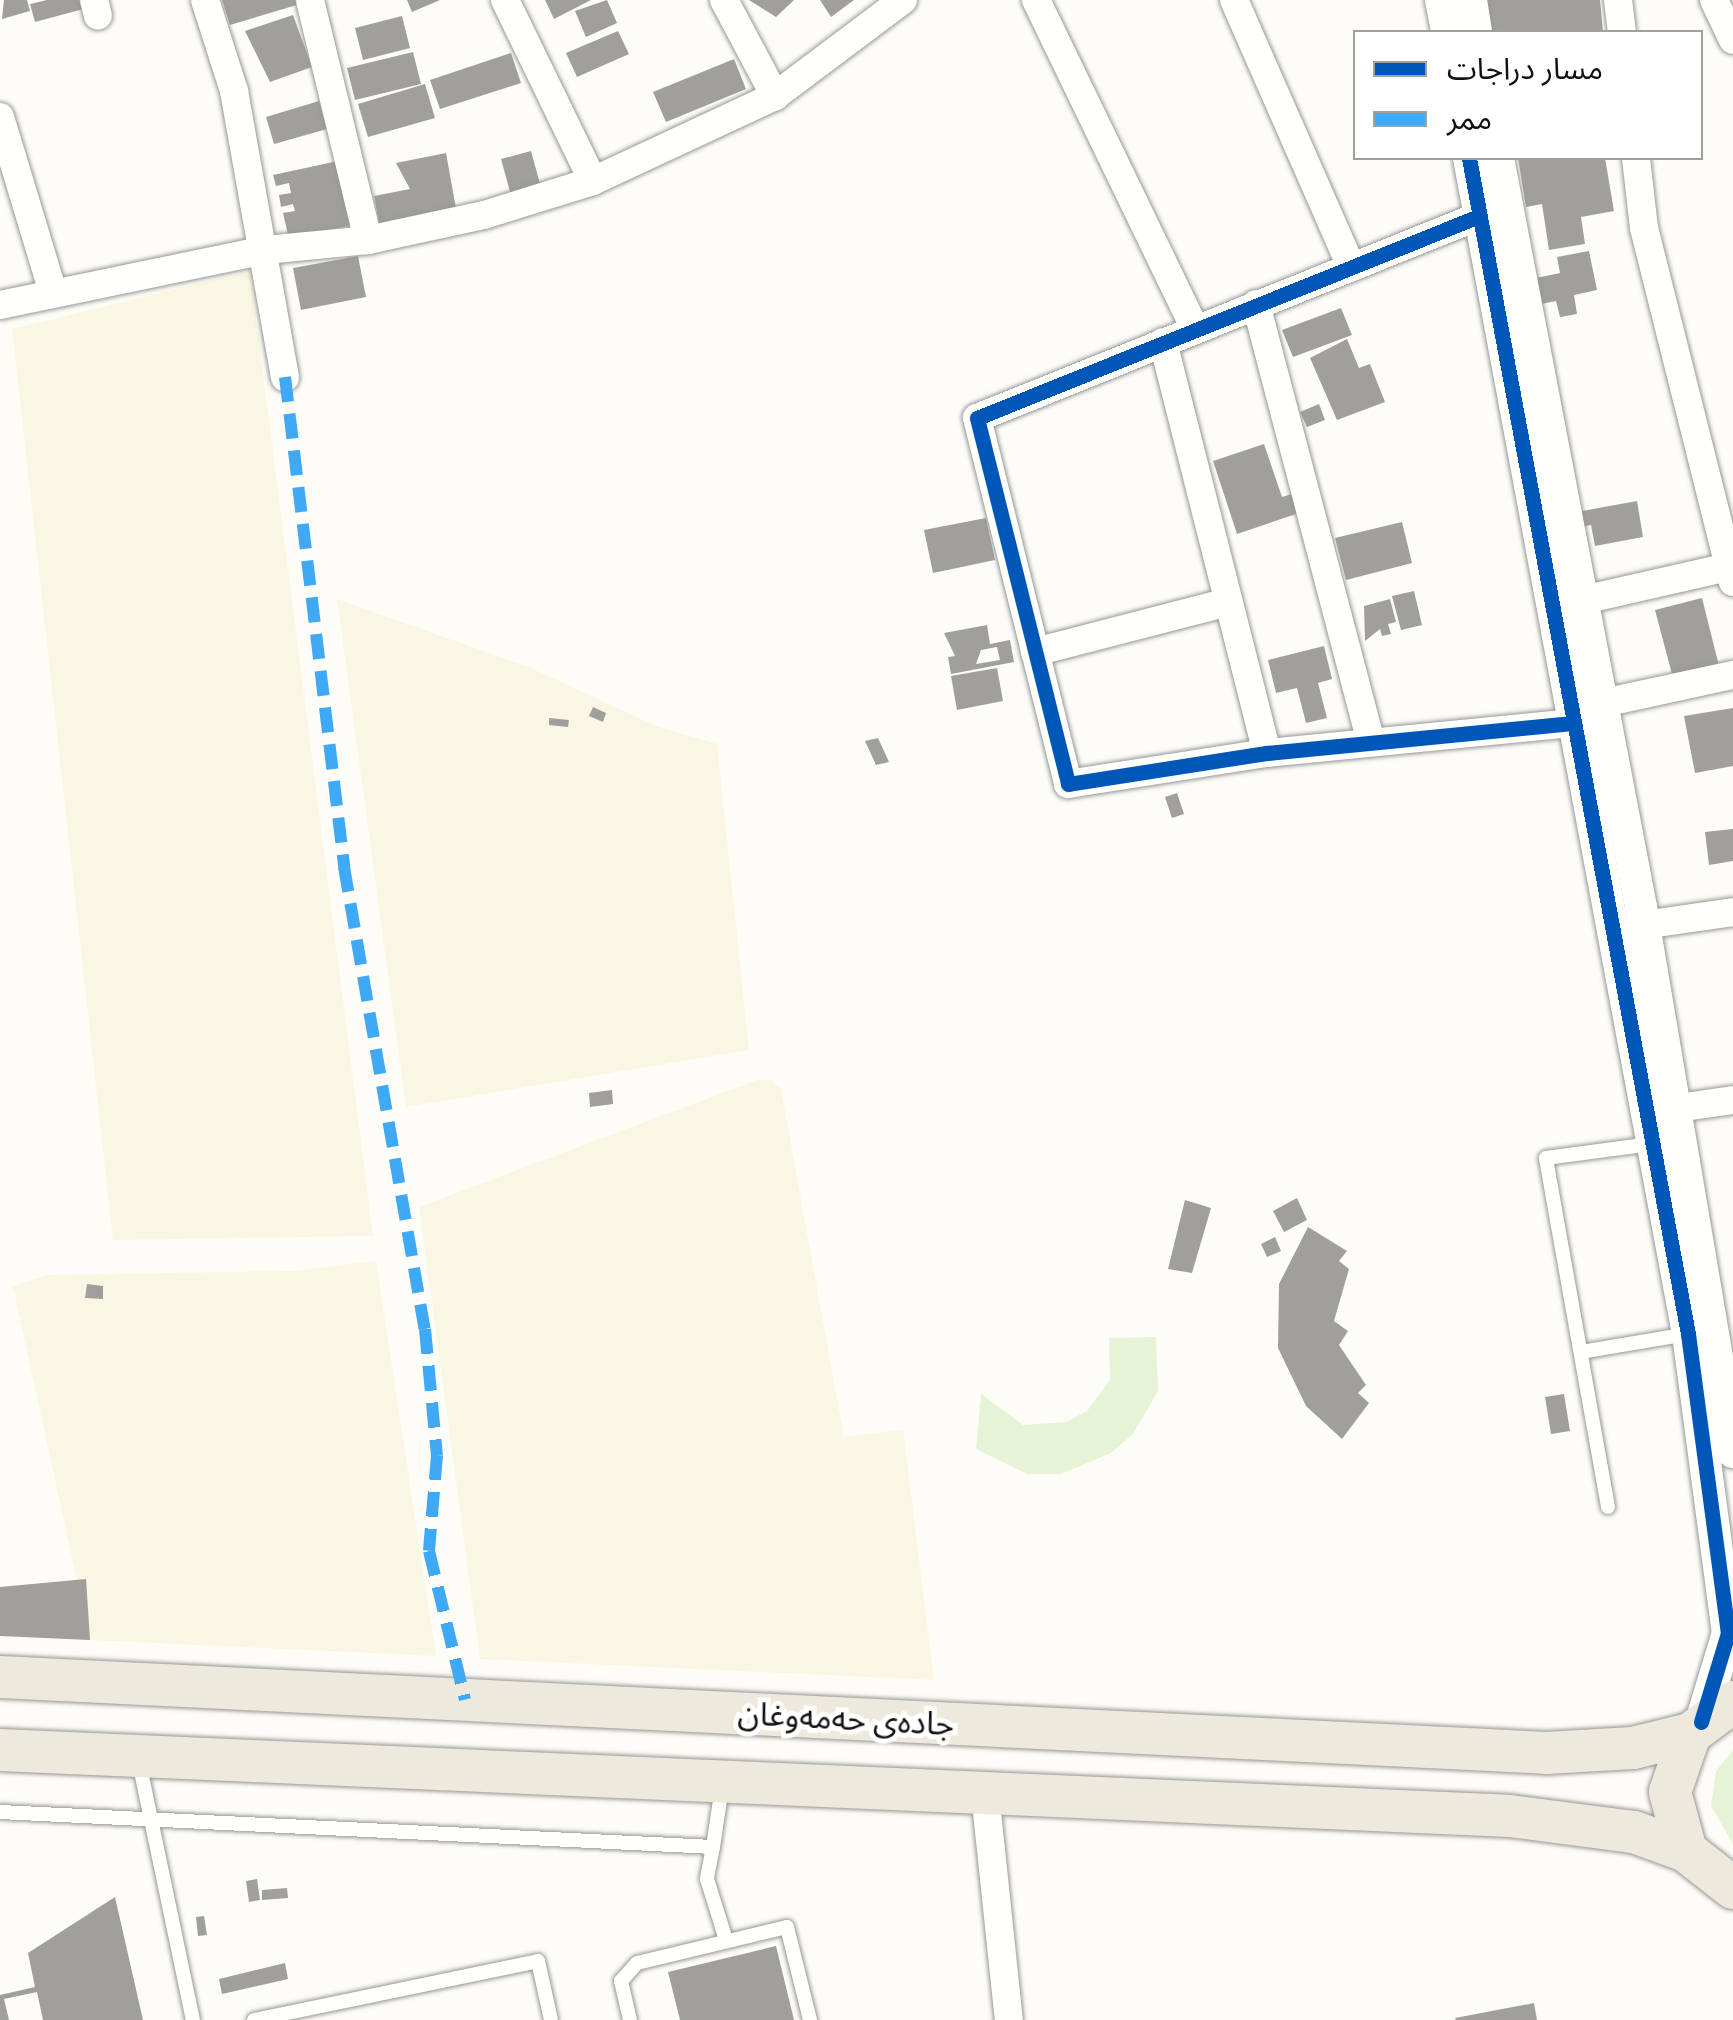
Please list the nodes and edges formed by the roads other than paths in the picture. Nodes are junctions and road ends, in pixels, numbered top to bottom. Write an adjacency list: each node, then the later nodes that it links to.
1 (205, 0): 24 (street)
2 (310, 0): 23 (street)
3 (505, 0): 21 (street)
4 (724, 0): 16 (street)
5 (904, 0): 16 (street)
6 (1036, 0): 29 (street)
7 (1234, 0): 25 (street)
8 (1441, 0): 12 (street)
9 (1471, 0): 13 (street)
10 (1618, 0): 14 (street)
11 (1714, 0): 15 (street)
12 (1447, 30)
13 (1476, 30)
14 (1622, 30)
15 (1733, 40)
16 (775, 96): 21 (street)
17 (0, 116): 26 (street)
18 (1469, 160): 22 (street)
19 (1498, 160): 32 (street)
20 (1636, 160): 33 (street)
21 (593, 181): 23 (street)
22 (1480, 216): 25 (street); 32 (street)
23 (368, 240): 24 (street)
24 (265, 250): 26 (street); 31 (street)
25 (1351, 266): 27 (street)
26 (54, 293): 28 (street)
27 (1256, 304): 29 (street); 40 (street)
28 (0, 305)
29 (1195, 329): 30 (street)
30 (1163, 342): 35 (street); 36 (street)
31 (285, 377)
32 (1545, 477): 34 (street); 39 (street)
33 (1732, 572): 34 (street)
34 (1583, 600): 38 (street)
35 (1229, 602): 36 (street); 41 (street)
36 (1035, 652): 41 (street)
37 (1733, 675): 38 (street)
38 (1603, 704): 43 (street)
39 (1573, 724): 40 (street); 45 (street)
40 (1371, 741): 41 (street)
41 (1267, 753)
42 (1733, 912): 43 (street)
43 (1643, 924): 45 (street)
44 (1733, 1100): 45 (street)
45 (1661, 1126): 46 (street); 47 (lane)
46 (1699, 1332): 47 (lane); 48 (street); 51 (street)
47 (1581, 1352): 49 (lane)
48 (1733, 1452)
49 (1608, 1507)
50 (0, 1677): 51 (main road, جادەی حەمەوغان)
51 (1708, 1720): 59 (main road)
52 (0, 1750): 53 (main road, جادەی حەمەوغان)
53 (138, 1756): 54 (main road, جادەی حەمەوغان); 57 (lane)
54 (723, 1782): 55 (main road, جادەی حەمەوغان); 58 (lane)
55 (984, 1793): 59 (main road, جادەی حەمەوغان); 66 (street)
56 (0, 1812): 57 (lane)
57 (150, 1819): 58 (lane); 62 (lane)
58 (713, 1847): 60 (lane)
59 (1717, 1881)
60 (726, 1940): 64 (lane); 65 (lane)
61 (259, 2019): 63 (lane)
62 (193, 2020)
63 (551, 2020)
64 (630, 2020)
65 (810, 2020)
66 (1010, 2020)

